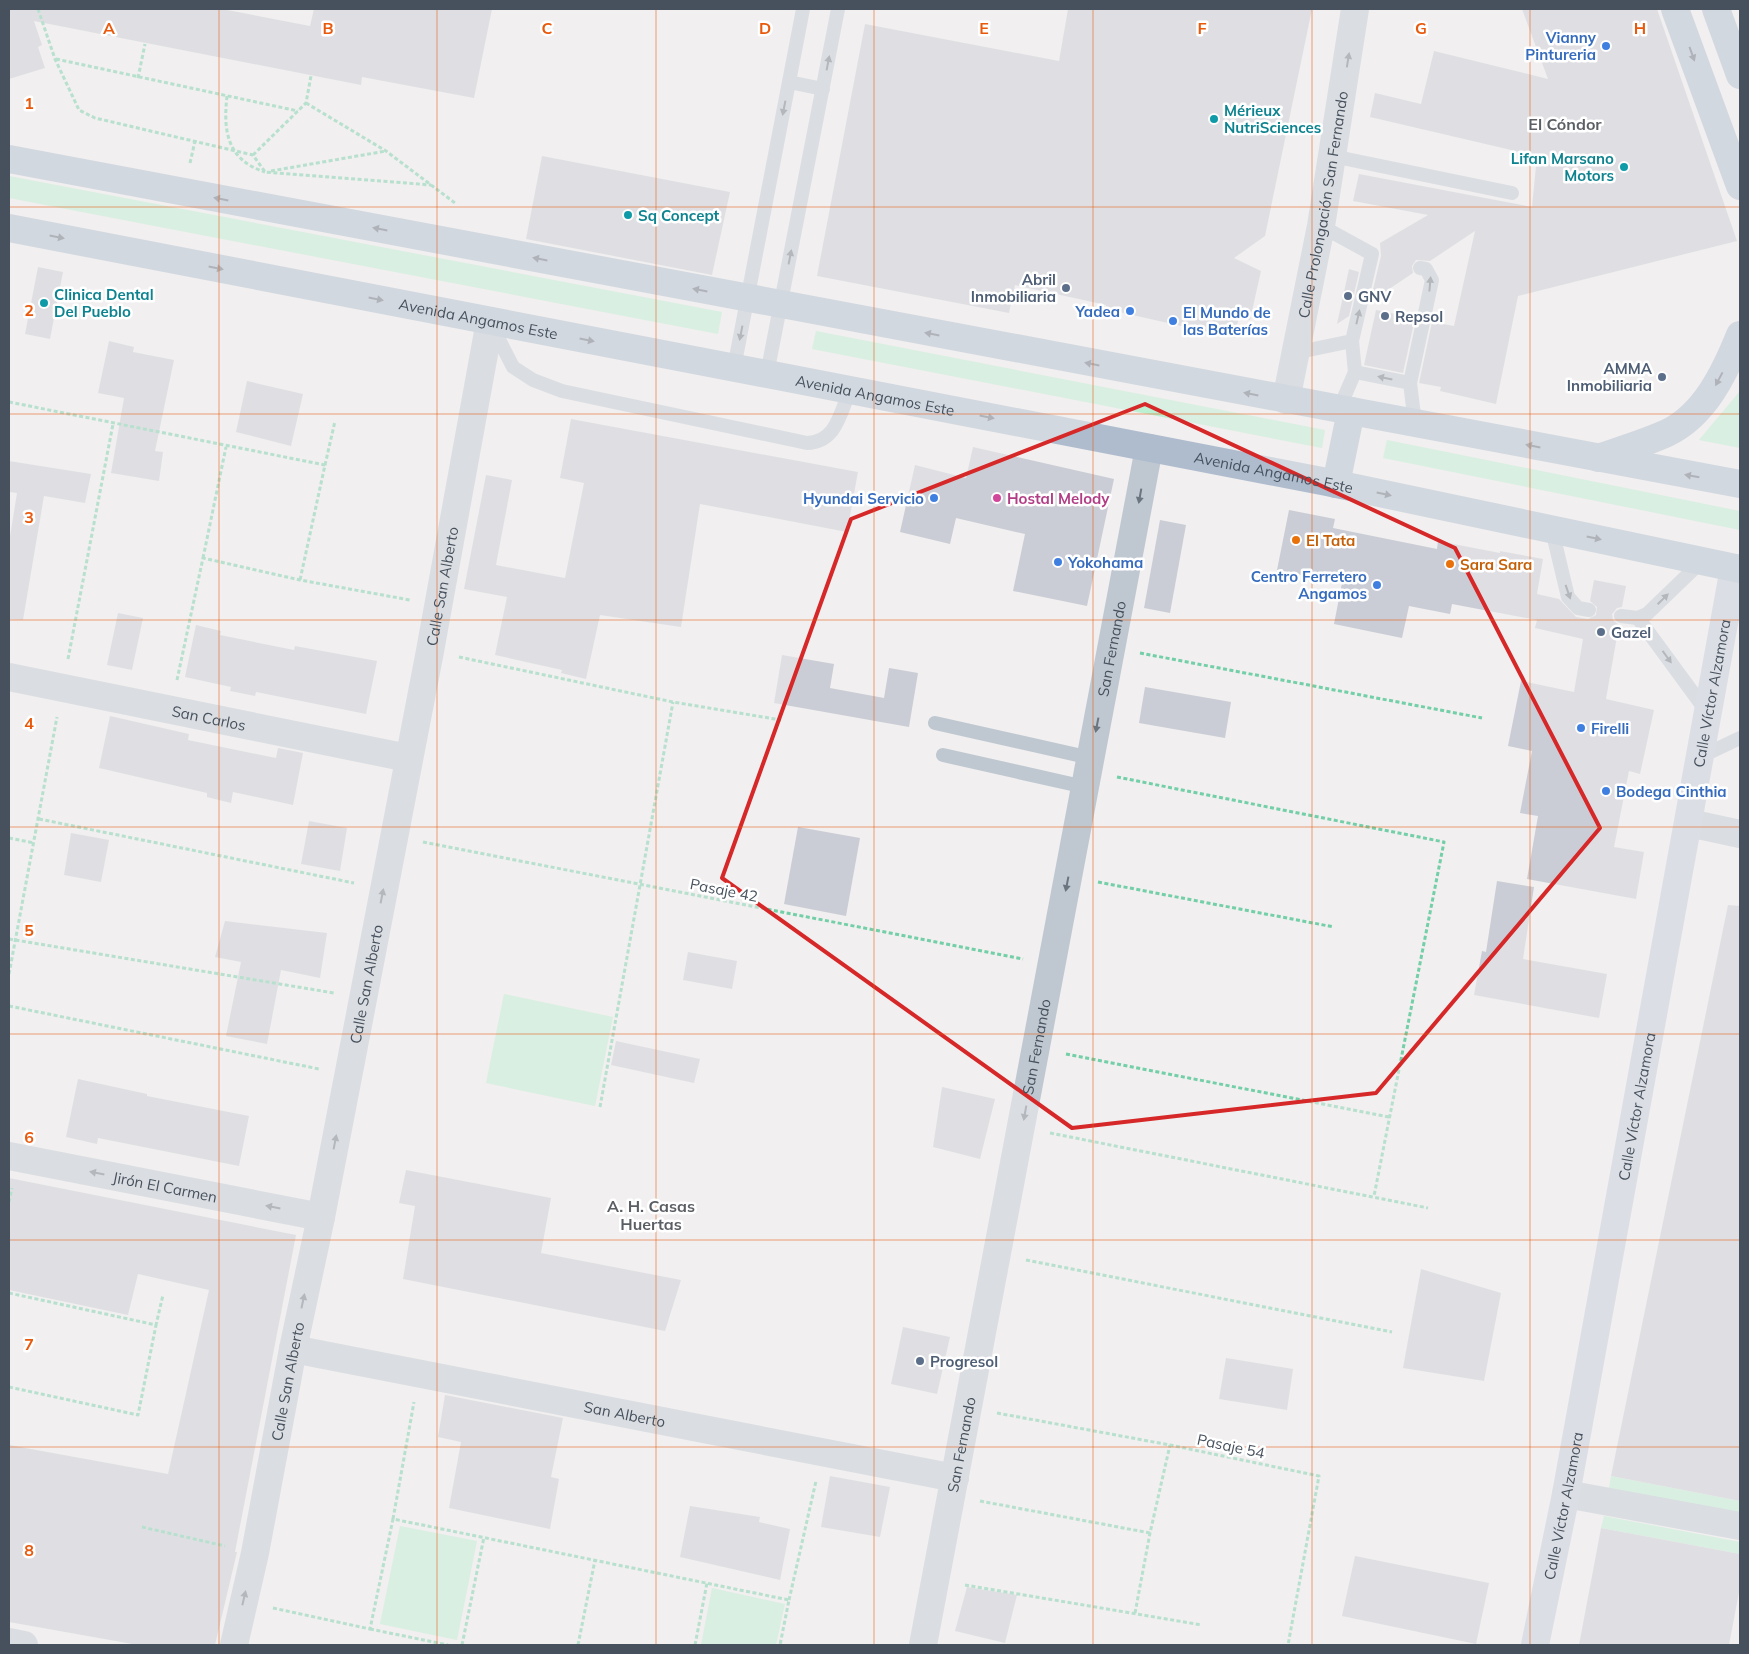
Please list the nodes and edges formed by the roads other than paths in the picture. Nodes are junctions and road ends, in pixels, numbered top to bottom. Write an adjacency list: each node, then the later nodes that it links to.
1 (804, 9): 7 (lane)
2 (838, 9): 8 (lane, one-way to 2)
3 (1355, 9): 9 (street, Calle Prolongación San Fernando, one-way to 3)
4 (1675, 9): 11 (main road, one-way to 11)
5 (1716, 9): 6 (main road)
6 (1740, 75)
7 (789, 82): 8 (lane); 16 (lane, one-way to 16)
8 (822, 89): 17 (lane, one-way to 8)
9 (1332, 156): 12 (lane); 13 (street, Calle Prolongación San Fernando)
10 (9, 159): 16 (main road, one-way to 10)
11 (1740, 186)
12 (1512, 193)
13 (1321, 226): 20 (lane, one-way to 13); 21 (street, Calle Prolongación San Fernando)
14 (9, 228): 18 (main road, Avenida Angamos Este, one-way to 18)
15 (1420, 268): 25 (lane, one-way to 15)
16 (748, 299): 17 (main road); 22 (lane, one-way to 22)
17 (781, 305): 24 (lane); 27 (main road, one-way to 17)
18 (490, 321): 22 (main road, Avenida Angamos Este, one-way to 22); 26 (lane); 47 (street, Calle San Alberto)
19 (1740, 336): 31 (main road, one-way to 31)
20 (1352, 341): 21 (lane); 23 (lane)
21 (1294, 352): 27 (street, Calle Prolongación San Fernando)
22 (734, 368): 24 (main road, Avenida Angamos Este)
23 (1355, 372): 25 (lane, one-way to 23); 28 (lane)
24 (767, 374): 26 (main road, Avenida Angamos Este)
25 (1410, 383): 29 (lane)
26 (850, 390): 30 (main road, Avenida Angamos Este, one-way to 30)
27 (1286, 400): 28 (main road)
28 (1345, 410): 29 (main road); 32 (main road)
29 (1415, 423): 31 (main road, one-way to 29)
30 (1149, 448): 32 (main road, Avenida Angamos Este); 48 (street, San Fernando, one-way to 48)
31 (1597, 458): 33 (main road, one-way to 31)
32 (1336, 484): 34 (main road, Avenida Angamos Este, one-way to 34)
33 (1740, 484)
34 (1552, 530): 35 (main road, Avenida Angamos Este, one-way to 35); 37 (lane, one-way to 37)
35 (1702, 561): 36 (main road, Avenida Angamos Este); 39 (lane, one-way to 35)
36 (1737, 569): 40 (street, Calle Víctor Alzamora)
37 (1589, 610)
38 (1621, 616): 39 (lane)
39 (1638, 618): 42 (lane, one-way to 42)
40 (1732, 624): 42 (street, Calle Víctor Alzamora)
41 (9, 678): 47 (street, San Carlos)
42 (1708, 714): 46 (street, Calle Víctor Alzamora)
43 (935, 723): 48 (lane)
44 (1740, 738): 46 (lane)
45 (943, 755): 48 (lane)
46 (1700, 757): 49 (street, Calle Víctor Alzamora)
47 (408, 758): 52 (street, Calle San Alberto, one-way to 47)
48 (1088, 772): 54 (street, San Fernando, one-way to 54)
49 (1689, 823): 50 (street); 55 (street, Calle Víctor Alzamora)
50 (1740, 834)
51 (9, 1156): 52 (street, Jirón El Carmen, one-way to 51)
52 (321, 1217): 53 (street, Calle San Alberto, one-way to 52)
53 (293, 1349): 54 (street, San Alberto); 59 (street, Calle San Alberto, one-way to 53)
54 (954, 1487): 60 (street, San Fernando)
55 (1566, 1494): 56 (street); 61 (street, Calle Víctor Alzamora)
56 (1740, 1526)
57 (9, 1642): 58 (street)
58 (24, 1645)
59 (234, 1645)
60 (923, 1645)
61 (1535, 1645)

